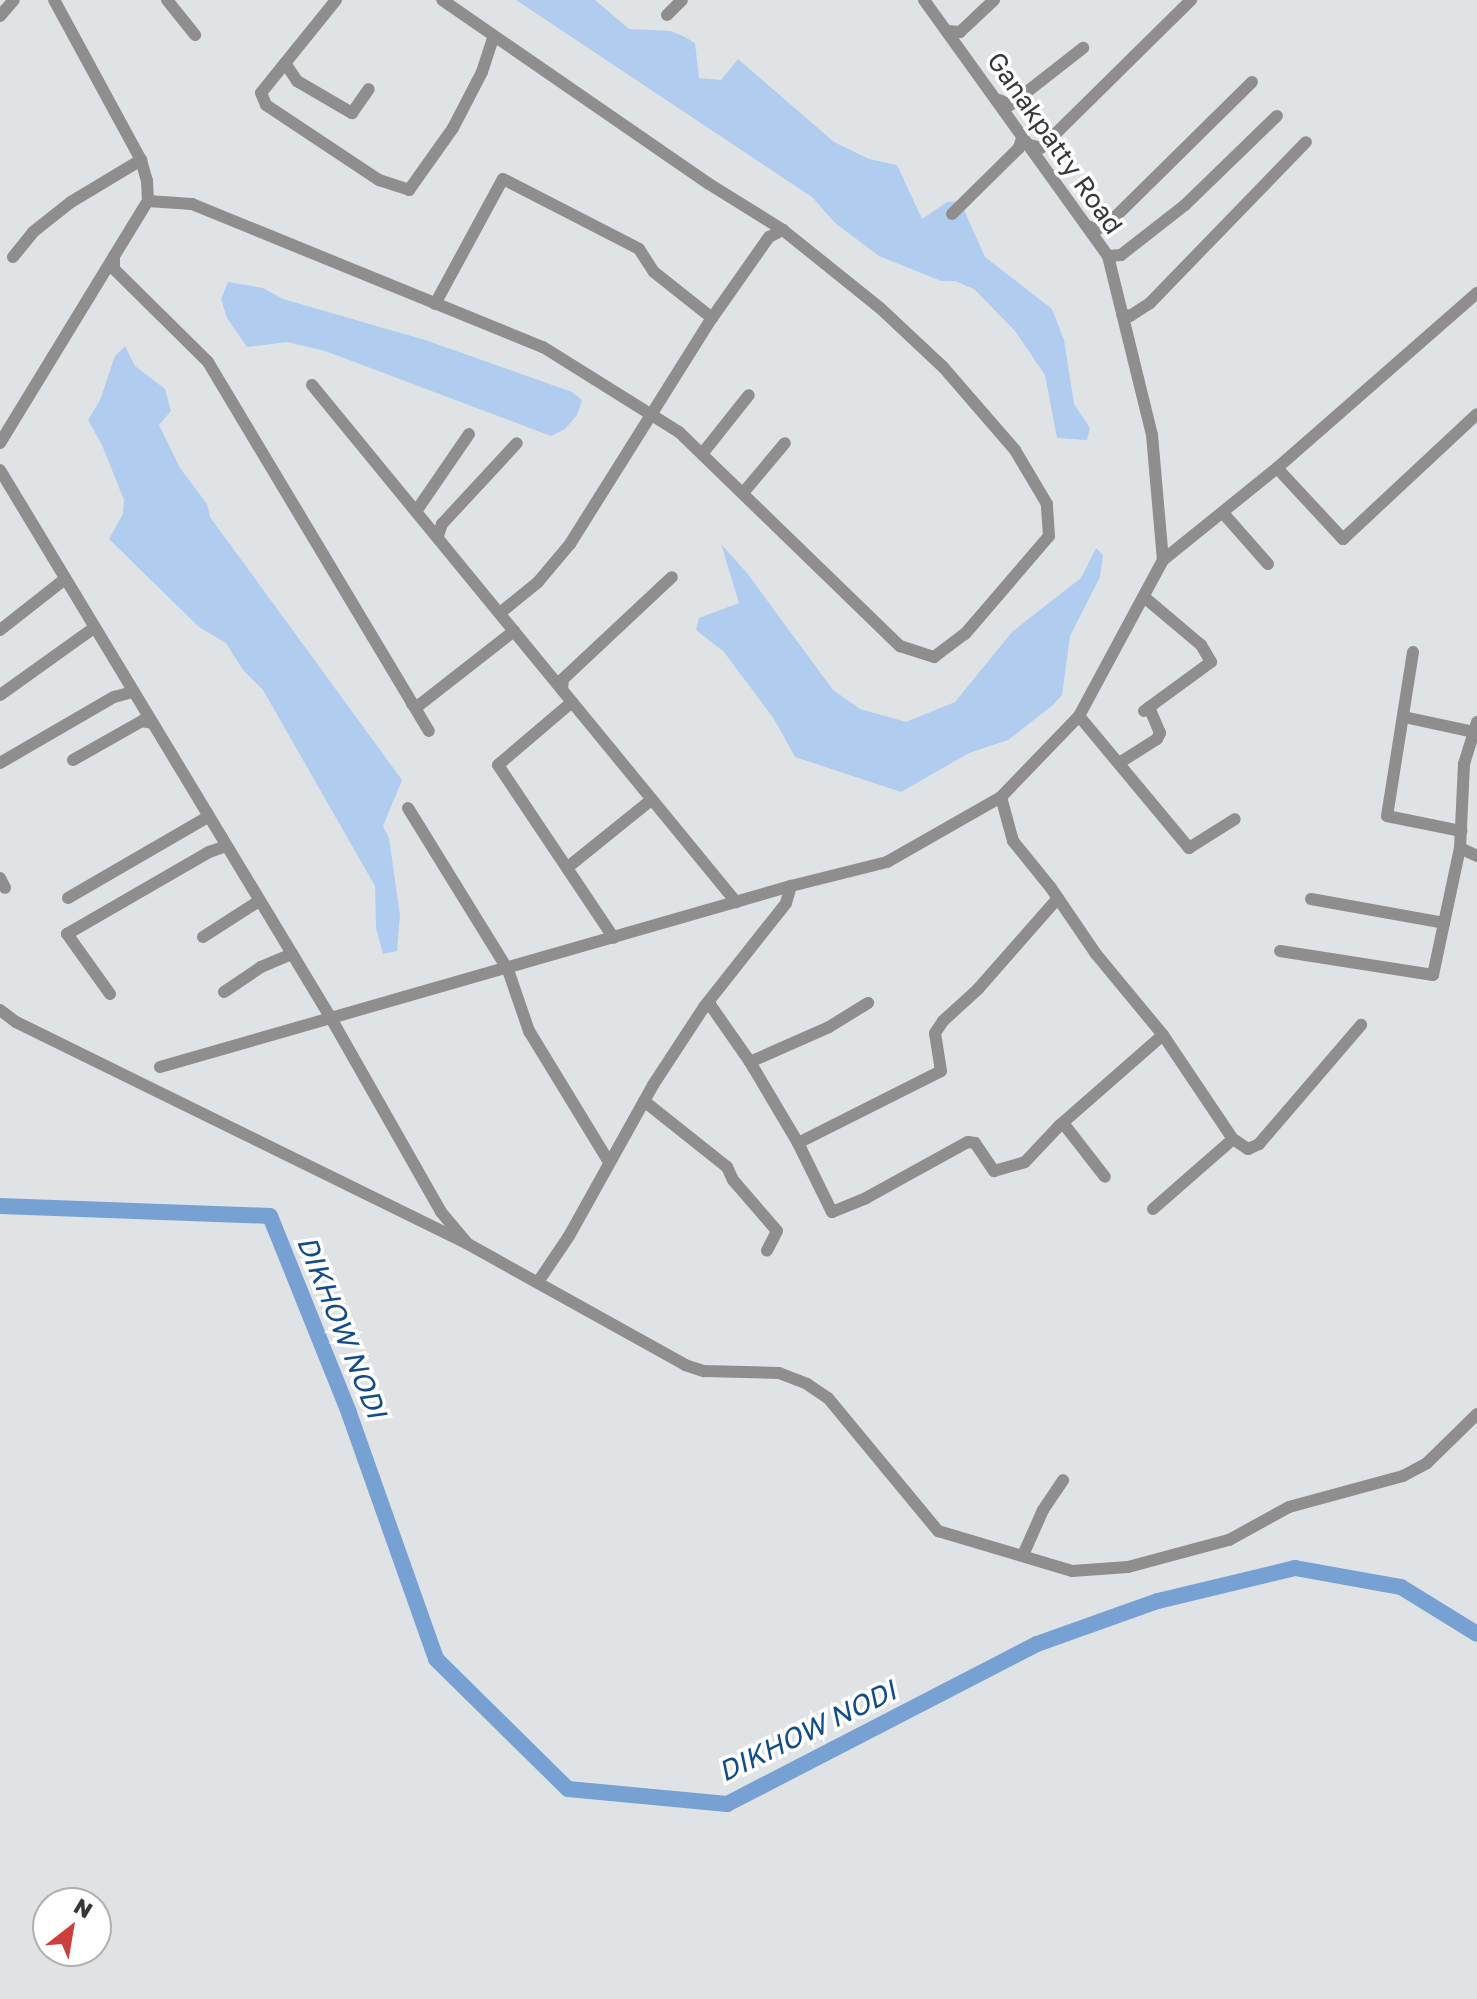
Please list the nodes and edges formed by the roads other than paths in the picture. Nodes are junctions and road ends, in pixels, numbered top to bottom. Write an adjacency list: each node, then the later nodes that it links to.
1 (14, 0): 11 (street)
2 (54, 0): 23 (street)
3 (167, 0): 13 (street)
4 (336, 0): 16 (street)
5 (442, 0): 14 (street)
6 (682, 0): 10 (street)
7 (924, 0): 12 (street, Ganakpatty Road)
8 (994, 0): 12 (street)
9 (1191, 0): 21 (street)
10 (667, 15)
11 (0, 16)
12 (948, 31): 19 (street, Ganakpatty Road)
13 (195, 35)
14 (494, 36): 16 (street); 27 (street)
15 (1083, 48): 19 (street)
16 (285, 63): 18 (street)
17 (1252, 82): 26 (street)
18 (369, 89)
19 (996, 98): 21 (street, Ganakpatty Road)
20 (1277, 116): 29 (street)
21 (1027, 140): 25 (street); 26 (street, Ganakpatty Road)
22 (1306, 142): 33 (street)
23 (141, 160): 24 (street); 30 (street)
24 (148, 201): 28 (street); 32 (street)
25 (952, 214)
26 (1088, 226): 29 (street, Ganakpatty Road)
27 (783, 230): 34 (street); 46 (street)
28 (114, 256): 40 (street); 64 (street)
29 (1108, 256): 33 (street, Ganakpatty Road)
30 (13, 257)
31 (1477, 293): 44 (street)
32 (435, 304): 34 (street); 37 (street)
33 (1122, 314): 50 (street, Ganakpatty Road)
34 (712, 318): 37 (street)
35 (312, 385): 47 (street)
36 (749, 395): 43 (street)
37 (653, 413): 43 (street); 55 (street)
38 (1477, 414): 44 (street)
39 (469, 434): 47 (street)
40 (0, 443)
41 (517, 443): 49 (street)
42 (785, 443): 46 (street)
43 (702, 454): 46 (street)
44 (1277, 468): 48 (street)
45 (0, 470): 53 (street)
46 (743, 493)
47 (417, 510): 49 (street)
48 (1223, 513): 50 (street); 51 (street)
49 (438, 536): 55 (street)
50 (1163, 560): 54 (street)
51 (1268, 564)
52 (672, 577): 60 (street)
53 (65, 579): 56 (street); 57 (street)
54 (1144, 597): 65 (street); 72 (street)
55 (500, 613): 58 (street)
56 (94, 628): 61 (street); 62 (street)
57 (0, 630)
58 (514, 631): 60 (street); 64 (street)
59 (1413, 652): 66 (street)
60 (562, 690): 63 (street)
61 (133, 692): 67 (street); 71 (street)
62 (0, 695)
63 (572, 702): 74 (street); 82 (street)
64 (412, 704): 69 (street)
65 (1079, 716): 72 (street); 73 (street)
66 (1404, 717): 68 (street); 78 (street)
67 (152, 723): 70 (street); 76 (street)
68 (1476, 727): 78 (street)
69 (429, 731)
70 (73, 760)
71 (0, 763)
72 (1119, 763): 77 (street)
73 (1001, 797): 83 (street); 85 (street)
74 (651, 800): 82 (street); 88 (street)
75 (408, 808): 94 (street)
76 (208, 817): 79 (street); 84 (street)
77 (1235, 819)
78 (1461, 831): 80 (street)
79 (226, 846): 87 (street); 96 (street)
80 (1460, 848): 81 (street); 89 (street)
81 (1477, 856)
82 (568, 867): 91 (street)
83 (791, 886): 88 (street); 98 (street)
84 (68, 898)
85 (1058, 898): 102 (street); 108 (street)
86 (1311, 899): 89 (street)
87 (259, 901): 90 (street); 93 (street)
88 (736, 902): 91 (street)
89 (1444, 923): 92 (street)
90 (203, 937)
91 (614, 938): 94 (street)
92 (1280, 951)
93 (292, 954): 95 (street); 100 (street)
94 (508, 970): 100 (street); 109 (street)
95 (224, 992)
96 (110, 994)
97 (868, 1003): 103 (street)
98 (704, 1007): 103 (street); 105 (street)
99 (0, 1010): 112 (street)
100 (332, 1020): 104 (street); 112 (street)
101 (1361, 1025): 107 (street)
102 (1163, 1035): 106 (street); 107 (street)
103 (750, 1062): 108 (street)
104 (160, 1067)
105 (644, 1101): 109 (street); 113 (street)
106 (1063, 1123): 108 (street); 110 (street)
107 (1233, 1139): 111 (street)
108 (798, 1143)
109 (609, 1162): 114 (street)
110 (1105, 1177)
111 (1153, 1209)
112 (468, 1244): 114 (street)
113 (767, 1251)
114 (538, 1282): 117 (street)
115 (1477, 1414): 117 (street)
116 (1063, 1480): 117 (street)
117 (1023, 1555)

